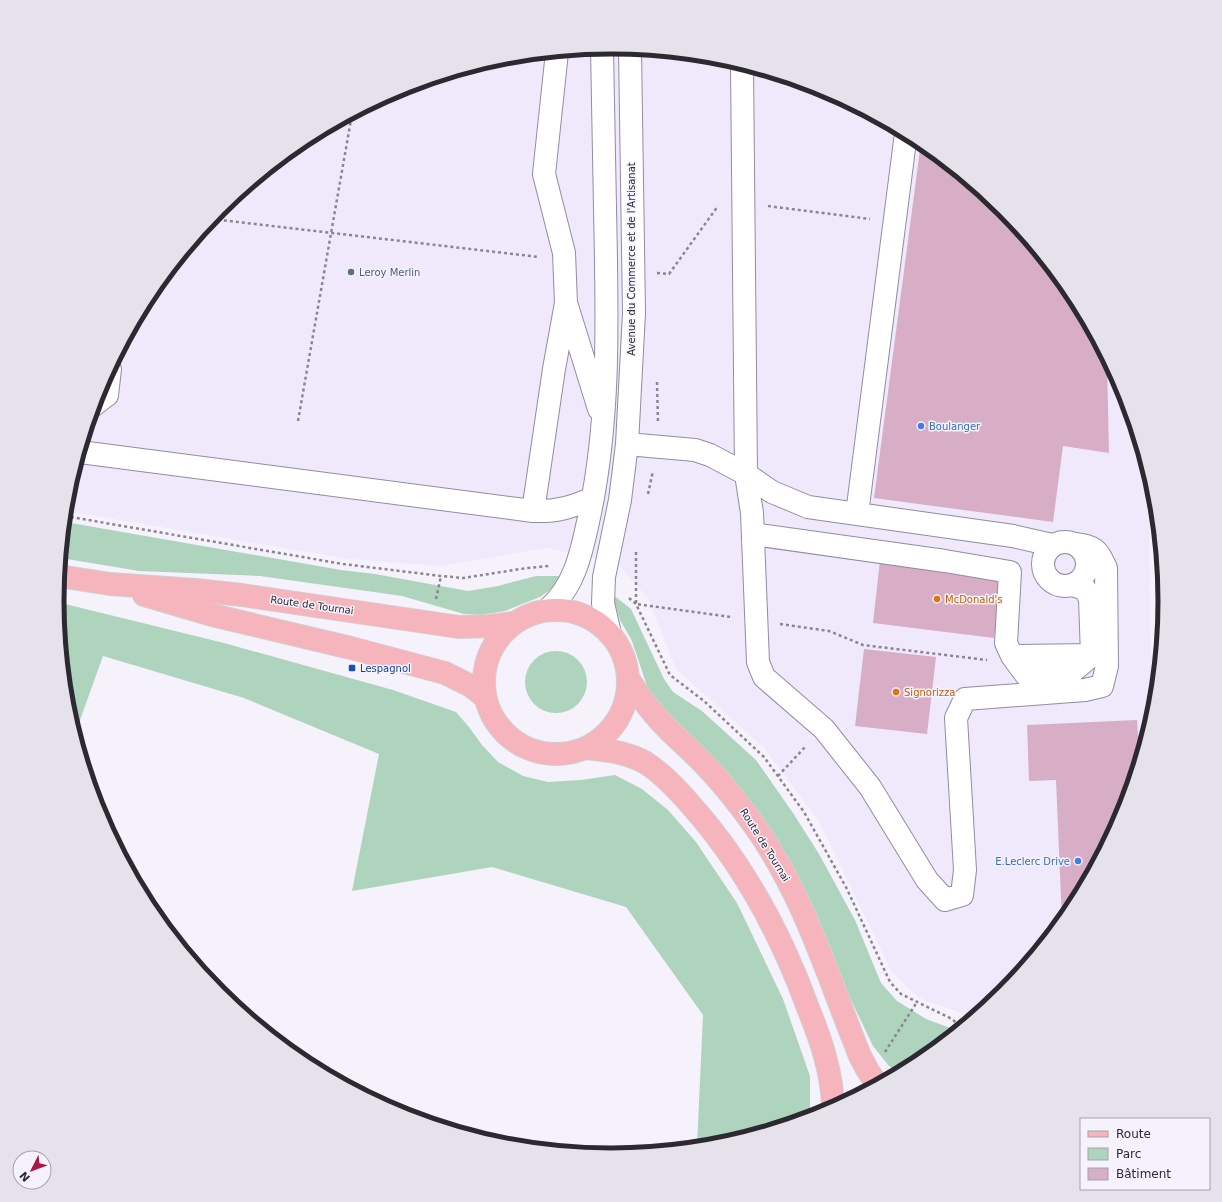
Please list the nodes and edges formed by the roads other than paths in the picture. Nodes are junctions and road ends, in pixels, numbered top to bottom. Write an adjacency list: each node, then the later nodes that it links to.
1 (602, 54): 7 (street)
2 (630, 55): 8 (street, Avenue du Commerce et de l'Artisanat)
3 (556, 57): 6 (street)
4 (742, 71): 10 (street)
5 (905, 140): 13 (street)
6 (566, 303): 7 (street); 12 (street)
7 (603, 421): 11 (street)
8 (627, 444): 10 (street); 22 (street, Avenue du Commerce et de l'Artisanat)
9 (85, 453): 12 (street)
10 (746, 474): 13 (street); 14 (street)
11 (593, 498): 12 (street); 20 (street)
12 (533, 511)
13 (857, 514): 16 (street)
14 (752, 534): 15 (street); 19 (street)
15 (1075, 544): 16 (street); 19 (street)
16 (1047, 554): 19 (street)
17 (65, 577): 18 (main road, Route de Tournai)
18 (110, 584): 21 (main road, Route de Tournai); 24 (main road, Route de Tournai)
19 (1072, 585)
20 (547, 610): 21 (main road, Route de Tournai); 22 (main road, Route de Tournai)
21 (513, 623): 24 (main road, Route de Tournai)
22 (610, 634): 23 (main road, Route de Tournai)
23 (628, 678): 25 (main road, Route de Tournai); 26 (main road, Route de Tournai)
24 (485, 697): 25 (main road, Route de Tournai)
25 (585, 748): 27 (main road, Route de Tournai)
26 (874, 1080)
27 (833, 1100)

